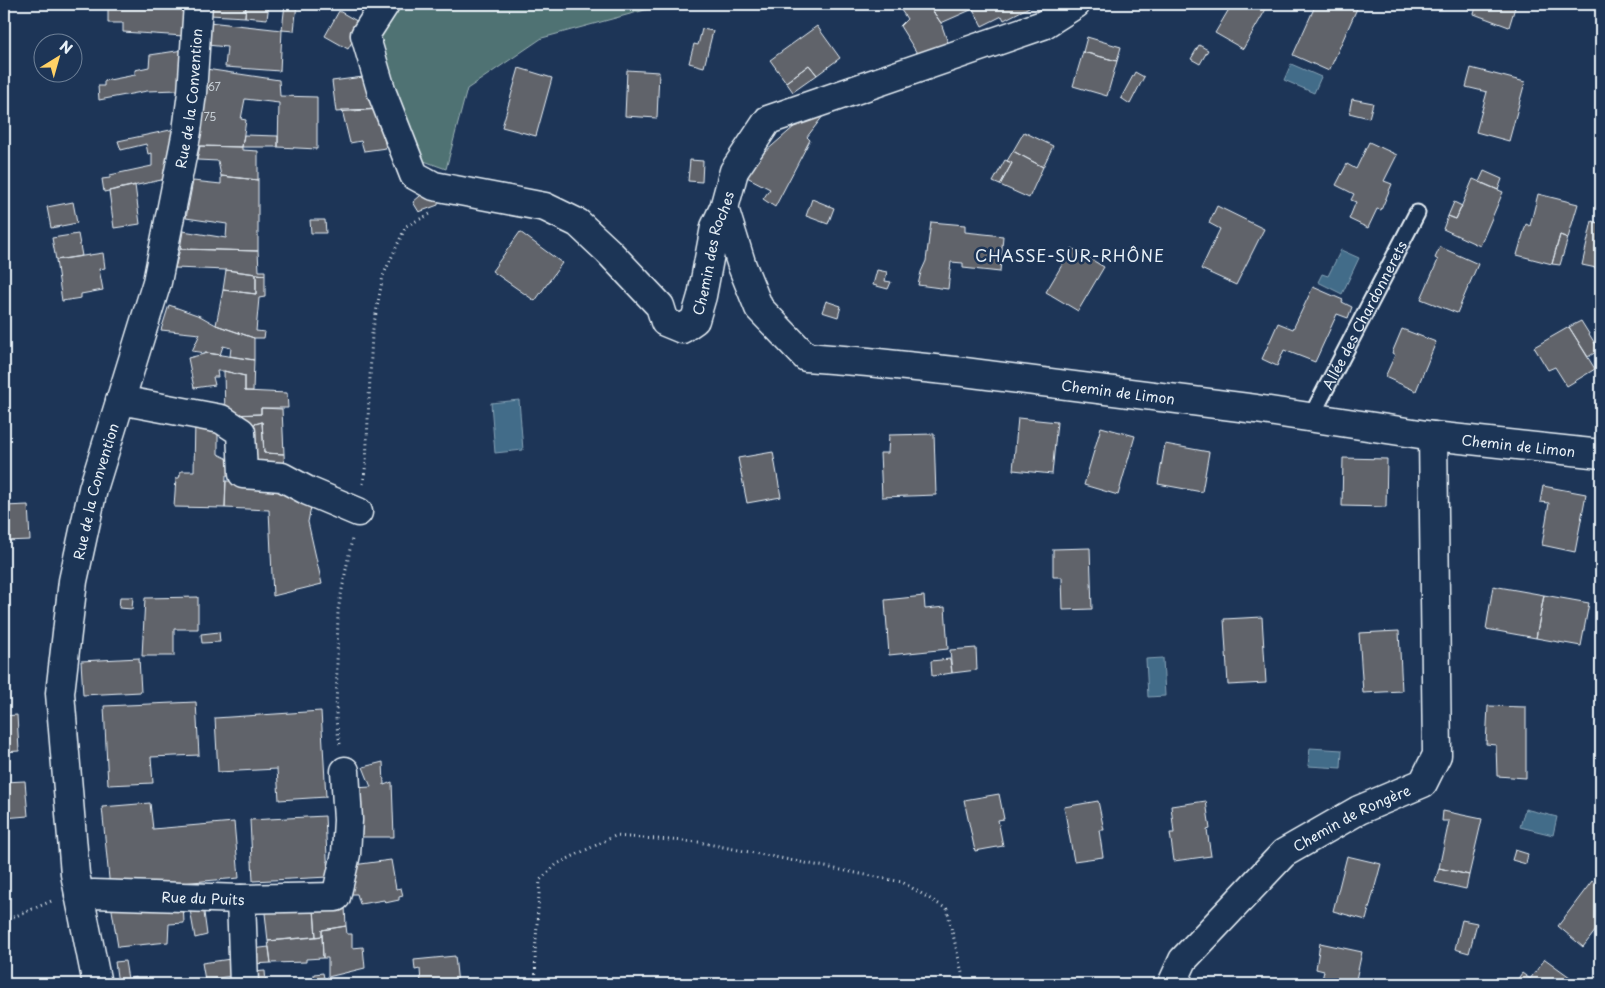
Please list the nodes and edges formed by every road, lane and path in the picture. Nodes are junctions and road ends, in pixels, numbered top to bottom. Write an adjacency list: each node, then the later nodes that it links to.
1 (198, 4): 7 (street, Rue de la Convention)
2 (385, 4): 4 (street, Chemin des Roches)
3 (1076, 4): 5 (street, Chemin des Roches)
4 (458, 189): 5 (street, Chemin des Roches); 11 (path)
5 (724, 208): 8 (street, Chemin de Limon)
6 (1418, 213): 8 (lane, Allée des Chardonnerets)
7 (120, 400): 11 (street); 13 (street, Rue de la Convention)
8 (1311, 418): 9 (street, Chemin de Limon)
9 (1433, 436): 10 (street, Chemin de Limon); 20 (street, Chemin de Rongère)
10 (1601, 454)
11 (358, 512): 12 (path)
12 (345, 771): 14 (street)
13 (79, 895): 14 (street, Rue du Puits); 15 (path); 16 (street, Rue de la Convention)
14 (241, 898): 17 (street, Rue du Puits)
15 (4, 921)
16 (97, 984)
17 (244, 984)
18 (536, 984): 19 (path)
19 (963, 984)
20 (1172, 984)

